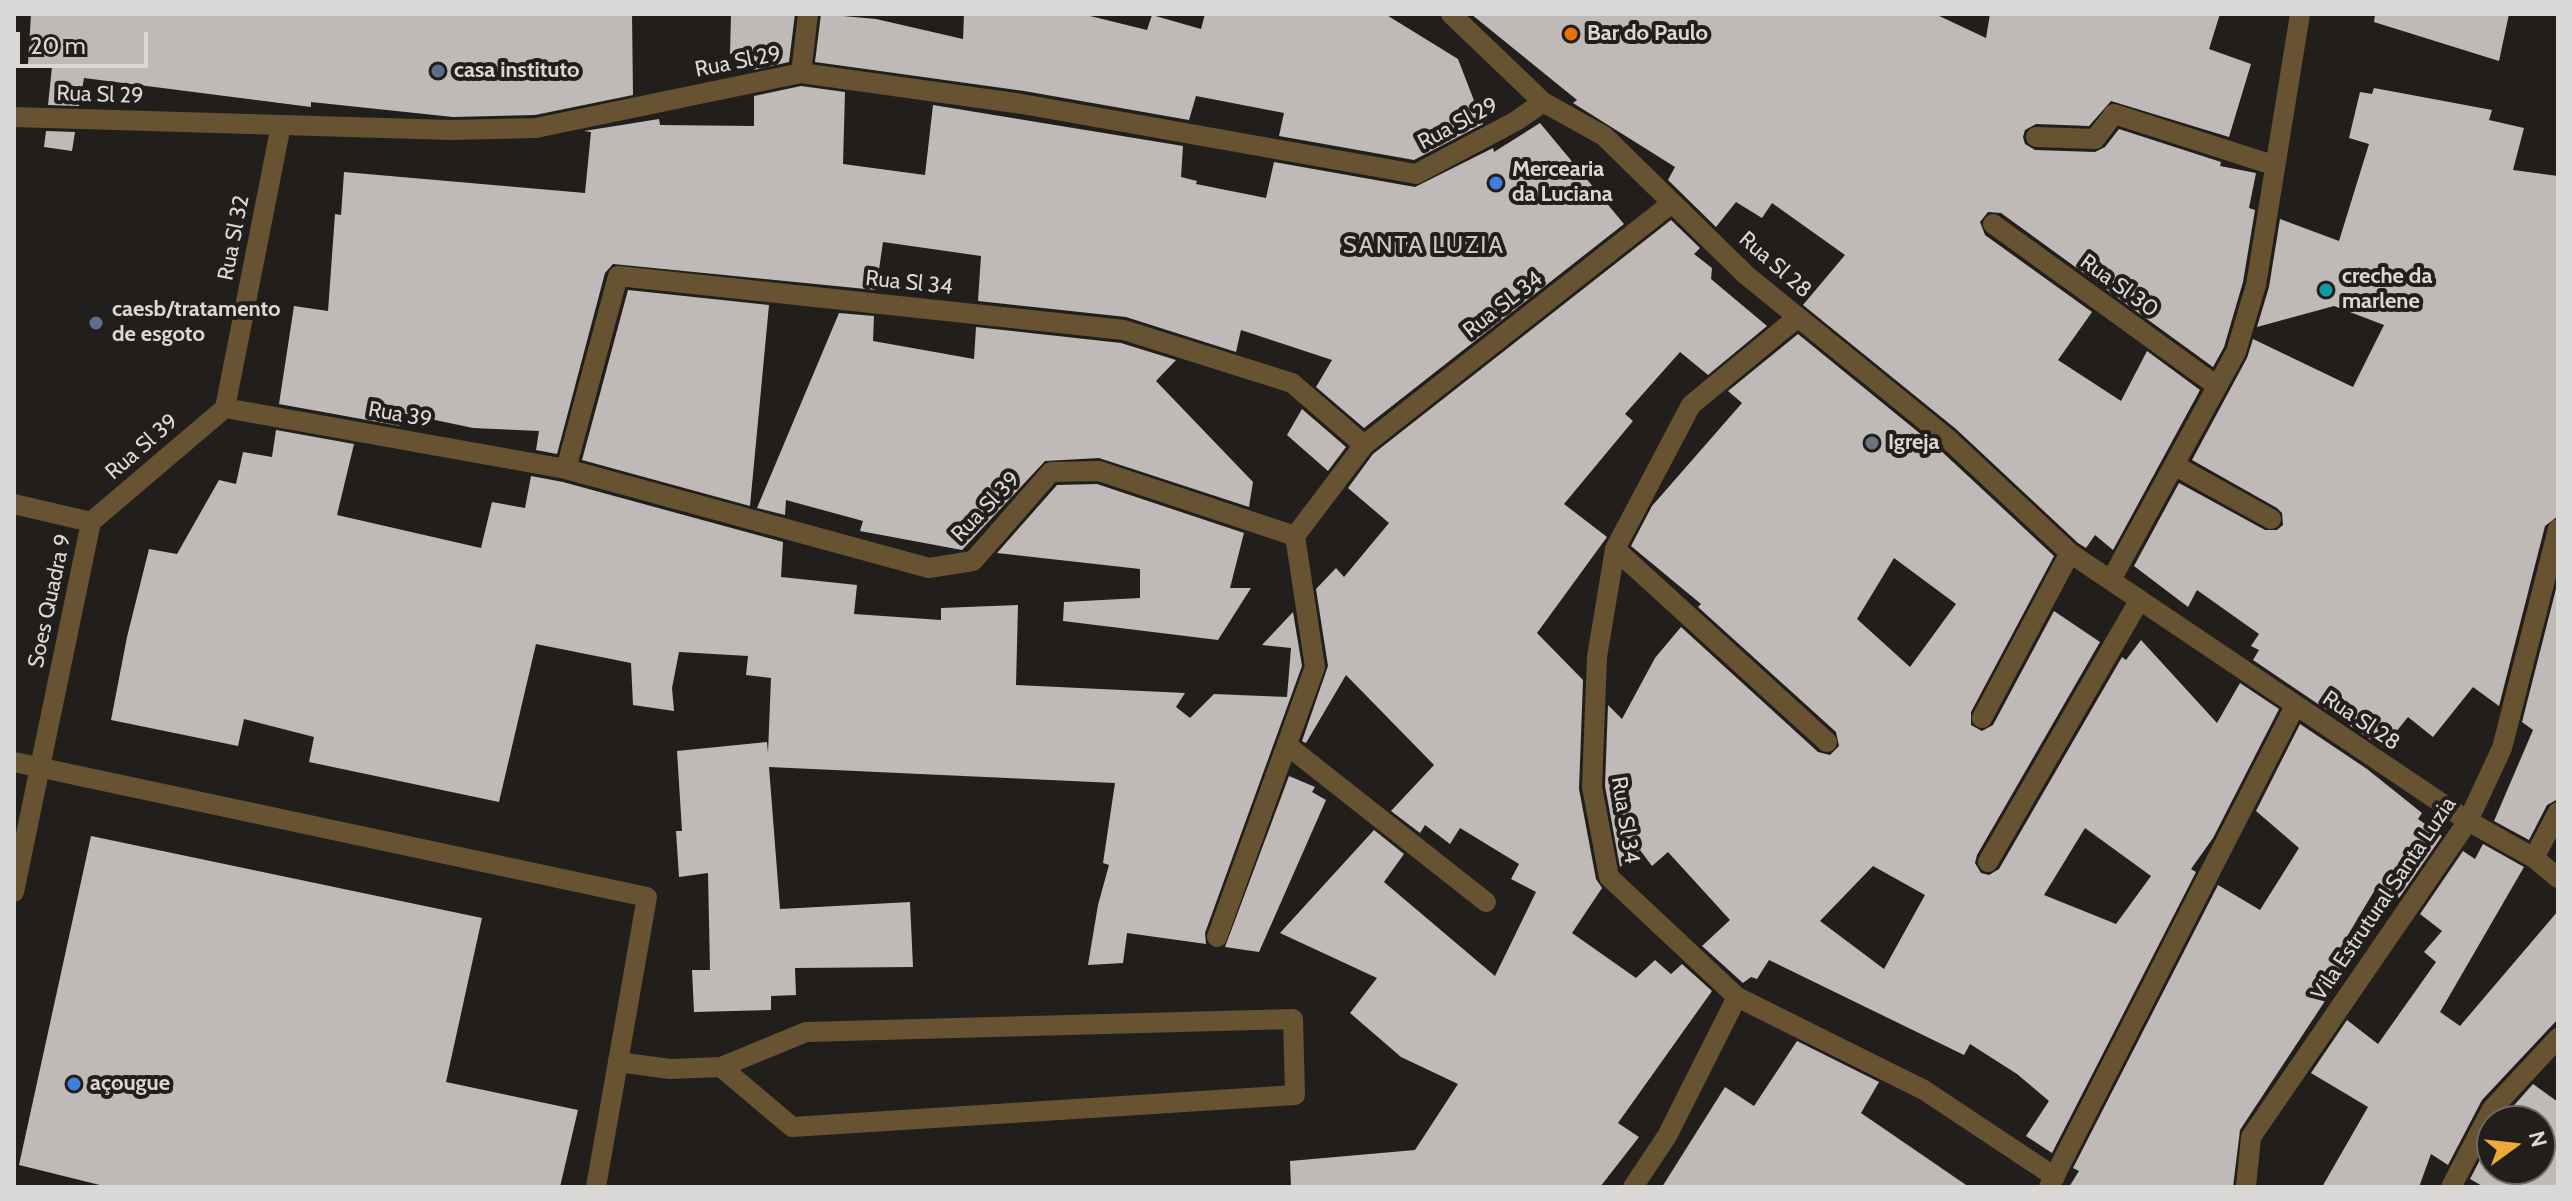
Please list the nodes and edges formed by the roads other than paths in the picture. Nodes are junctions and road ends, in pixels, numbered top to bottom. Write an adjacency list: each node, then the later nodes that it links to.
1 (808, 14): 4 (street)
2 (1451, 14): 5 (street, Rua Sl 28)
3 (2300, 14): 9 (street)
4 (801, 73): 5 (street, Rua Sl 29); 7 (street, Rua Sl 29)
5 (1543, 102): 10 (street, Rua Sl 28)
6 (14, 117): 7 (street, Rua Sl 29)
7 (281, 125): 14 (street, Rua Sl 32)
8 (2036, 137): 9 (street)
9 (2273, 165): 13 (street)
10 (1672, 203): 12 (street, Rua Sl 28); 15 (street, Rua SL 34)
11 (1993, 224): 13 (street, Rua Sl 30)
12 (1798, 317): 23 (street, Rua Sl 34); 24 (street, Rua Sl 28)
13 (2217, 386): 16 (street)
14 (225, 408): 17 (street, Rua 39); 20 (street, Rua Sl 39)
15 (1364, 445): 17 (street, Rua Sl 34); 22 (street, Rua SL 34)
16 (2174, 465): 19 (street); 25 (street)
17 (566, 469): 22 (street, Rua Sl 39)
18 (14, 504): 20 (street, Soes Quadra 9)
19 (2271, 519)
20 (91, 522): 32 (street, Soes Quadra 9)
21 (2558, 529): 34 (street, Vila Estrutural Santa Luzia)
22 (1295, 536): 30 (street)
23 (1615, 549): 29 (street); 41 (street, Rua Sl 34)
24 (2070, 553): 25 (street, Rua Sl 28); 28 (street)
25 (2111, 580): 26 (street, Rua Sl 28)
26 (2139, 601): 27 (street, Rua Sl 28); 36 (street)
27 (2295, 706): 34 (street, Rua Sl 28); 45 (street)
28 (1982, 718)
29 (1827, 742)
30 (1288, 746): 39 (street); 40 (street)
31 (14, 762): 32 (street)
32 (39, 767): 38 (street, Soes Quadra 9); 43 (street)
33 (2558, 812): 35 (street)
34 (2468, 821): 35 (street, Rua Sl 28); 48 (street, Vila Estrutural Santa Luzia)
35 (2534, 858): 37 (street, Rua Sl 28)
36 (1988, 862)
37 (2558, 878)
38 (14, 892)
39 (1486, 902)
40 (1217, 937)
41 (1737, 997): 45 (street, Rua Sl 34); 47 (street)
42 (2558, 1038): 49 (street)
43 (618, 1062): 44 (street); 46 (street)
44 (721, 1067): 44 (street)
45 (2052, 1182)
46 (596, 1187)
47 (1633, 1187)
48 (2246, 1187)
49 (2451, 1187)

